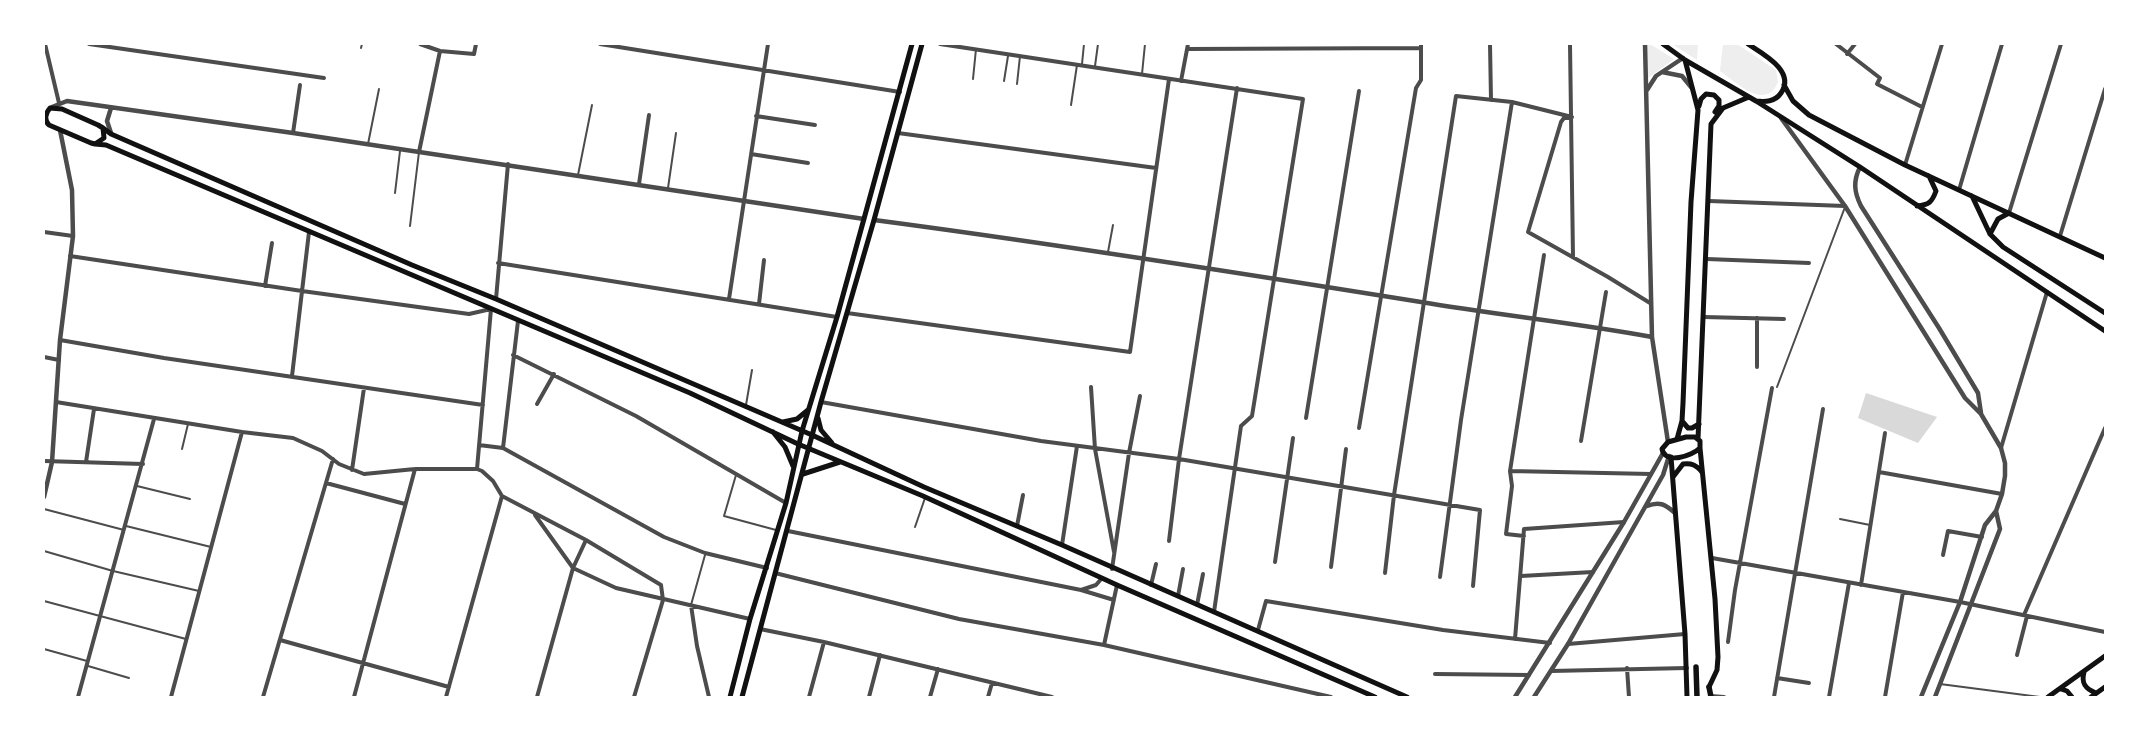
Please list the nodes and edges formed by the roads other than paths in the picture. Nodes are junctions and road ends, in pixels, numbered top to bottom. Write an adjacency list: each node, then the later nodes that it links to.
1 (45, 44): 59 (street)
2 (89, 44): 40 (street)
3 (362, 44): 28 (lane)
4 (420, 44): 30 (street)
5 (476, 44): 30 (street)
6 (600, 44): 37 (street)
7 (768, 44): 37 (street)
8 (912, 44): 54 (main road)
9 (922, 44): 77 (main road)
10 (940, 44): 29 (street)
11 (1084, 44): 35 (lane)
12 (1098, 44): 36 (lane)
13 (1145, 44): 39 (lane)
14 (1490, 44): 56 (street)
15 (1570, 44): 69 (street)
16 (1645, 44): 51 (street)
17 (1663, 44): 34 (main road)
18 (1748, 44): 47 (main road)
19 (1836, 44): 32 (street)
20 (1855, 44): 32 (street)
21 (1942, 44): 63 (street)
22 (2002, 44): 93 (street)
23 (2061, 44): 100 (street)
24 (1187, 46): 25 (street); 44 (street)
25 (1251, 46): 26 (street)
26 (1354, 46): 27 (street)
27 (1421, 46): 128 (street)
28 (361, 48)
29 (976, 49): 31 (street); 41 (lane)
30 (440, 51): 82 (street)
31 (1008, 54): 33 (street); 43 (lane)
32 (1847, 54): 63 (street)
33 (1020, 56): 35 (street); 45 (lane)
34 (1684, 59): 38 (street); 52 (main road); 55 (main road)
35 (1079, 64): 36 (street); 61 (lane)
36 (1095, 67): 39 (street)
37 (764, 69): 54 (street); 68 (street)
38 (1661, 72): 51 (street); 52 (street)
39 (1141, 75): 42 (street)
40 (324, 78)
41 (973, 79)
42 (1169, 79): 44 (street); 88 (street)
43 (1004, 81)
44 (1181, 81): 48 (street)
45 (1017, 84)
46 (300, 85): 76 (street)
47 (1784, 86): 57 (main road); 86 (main road)
48 (1237, 88): 121 (street); 122 (street)
49 (2105, 89): 109 (street)
50 (379, 90): 80 (lane)
51 (1647, 90): 132 (street)
52 (1694, 90): 65 (main road)
53 (1359, 91): 124 (street)
54 (900, 92): 101 (main road)
55 (1749, 97): 57 (main road); 72 (main road)
56 (1490, 100): 58 (street); 131 (street)
57 (1756, 101): 66 (main road)
58 (1512, 102): 69 (street); 135 (street)
59 (59, 103): 62 (street); 64 (street)
60 (592, 105): 89 (lane)
61 (1071, 105)
62 (48, 107): 70 (main road); 73 (main road)
63 (1922, 107): 86 (street)
64 (111, 108): 76 (street); 78 (street)
65 (1698, 110): 72 (main road); 173 (main road)
66 (1777, 113): 87 (main road); 98 (street)
67 (649, 115): 91 (street)
68 (756, 116): 71 (street); 83 (street)
69 (1572, 117): 114 (street); 114 (street)
70 (45, 121): 74 (main road)
71 (815, 124)
72 (1711, 124): 97 (main road)
73 (103, 128): 78 (main road); 79 (main road)
74 (60, 130): 79 (main road); 108 (street)
75 (676, 132): 92 (lane)
76 (293, 133): 80 (street)
77 (898, 133): 88 (street); 102 (main road)
78 (111, 134): 129 (main road)
79 (95, 144): 106 (main road)
80 (368, 144): 81 (street)
81 (400, 149): 82 (street); 94 (lane)
82 (419, 152): 85 (street); 104 (lane)
83 (750, 154): 84 (street); 96 (street)
84 (808, 163)
85 (508, 164): 89 (street); 119 (street)
86 (1905, 165): 90 (main road)
87 (1860, 167): 99 (main road); 169 (street)
88 (1156, 168): 118 (street)
89 (578, 175): 91 (street)
90 (1929, 176): 93 (main road); 99 (main road)
91 (639, 184): 92 (street)
92 (668, 188): 96 (street)
93 (1959, 190): 95 (main road)
94 (395, 194)
95 (1971, 196): 100 (main road); 107 (main road)
96 (744, 200): 101 (street); 130 (street)
97 (1709, 201): 98 (street); 116 (main road)
98 (1845, 206): 156 (lane); 169 (street)
99 (1917, 206): 127 (main road)
100 (2009, 213): 107 (main road); 109 (main road)
101 (864, 219): 138 (main road)
102 (874, 220): 111 (street); 136 (main road)
103 (1113, 225): 111 (lane)
104 (410, 226)
105 (44, 232): 108 (street)
106 (310, 232): 125 (street); 134 (main road)
107 (1990, 234): 137 (main road)
108 (73, 236): 113 (street)
109 (2060, 236): 115 (main road)
110 (272, 244): 123 (street)
111 (1107, 254): 118 (street)
112 (1544, 255): 140 (street)
113 (70, 256): 123 (street); 147 (street)
114 (1573, 257): 132 (street)
115 (2105, 258)
116 (1707, 259): 120 (street); 139 (main road)
117 (764, 260): 133 (street)
118 (1145, 260): 121 (street); 136 (street)
119 (498, 263): 129 (street); 130 (street)
120 (1809, 263)
121 (1208, 269): 122 (street); 205 (street)
122 (1274, 279): 124 (street); 212 (street)
123 (265, 286): 125 (street)
124 (1327, 288): 128 (street); 171 (street)
125 (302, 292): 134 (street); 154 (street)
126 (1606, 292): 144 (street)
127 (2047, 292): 145 (main road); 197 (street)
128 (1381, 296): 131 (street); 178 (street)
129 (496, 299): 164 (main road)
130 (729, 299): 133 (street)
131 (1423, 303): 135 (street); 229 (street)
132 (1650, 303): 146 (street)
133 (759, 304): 138 (street)
134 (491, 309): 143 (main road); 163 (street)
135 (1478, 311): 140 (street); 236 (street)
136 (847, 313): 161 (main road)
137 (2105, 313)
138 (837, 316): 166 (main road)
139 (1704, 317): 141 (street); 174 (main road)
140 (1534, 318): 144 (street); 216 (street)
141 (1757, 318): 142 (street); 151 (street)
142 (1784, 319)
143 (518, 320): 148 (street); 177 (main road)
144 (1600, 327): 146 (street); 188 (street)
145 (2105, 331)
146 (1652, 337): 189 (street)
147 (60, 340): 150 (street); 154 (street)
148 (514, 355): 153 (street); 194 (street)
149 (44, 357): 150 (street)
150 (59, 360): 160 (street)
151 (1756, 367)
152 (752, 370): 164 (lane)
153 (554, 374): 162 (street); 221 (street)
154 (292, 376): 157 (street)
155 (1091, 387): 199 (street)
156 (1777, 387)
157 (364, 388): 163 (street); 214 (street)
158 (1772, 388): 263 (street)
159 (1140, 396): 201 (street)
160 (56, 402): 165 (street); 207 (street)
161 (821, 402): 168 (main road); 193 (street)
162 (537, 404)
163 (483, 405): 191 (street)
164 (746, 407): 170 (main road)
165 (94, 409): 172 (street); 208 (street)
166 (808, 409): 175 (main road); 181 (main road)
167 (1823, 409): 273 (street)
168 (818, 414): 184 (main road); 192 (main road)
169 (1981, 414): 197 (street)
170 (767, 416): 175 (main road); 177 (main road)
171 (1306, 418)
172 (154, 419): 176 (street); 210 (street)
173 (1682, 421): 174 (main road); 186 (main road)
174 (1700, 421): 187 (main road)
175 (782, 423): 181 (main road)
176 (188, 424): 182 (street); 198 (lane)
177 (763, 426): 180 (main road)
178 (1359, 428)
179 (2105, 428): 296 (street)
180 (771, 430): 190 (main road); 211 (main road)
181 (802, 431): 184 (main road); 190 (main road)
182 (242, 432): 204 (street); 255 (street)
183 (1885, 433): 217 (street)
184 (812, 435): 192 (main road); 195 (main road)
185 (1293, 438): 222 (street)
186 (1677, 439): 187 (main road); 189 (main road)
187 (1698, 439): 196 (main road)
188 (1582, 441)
189 (1668, 442): 202 (main road)
190 (798, 444): 195 (main road); 211 (main road)
191 (479, 445): 194 (street); 213 (street)
192 (834, 445): 245 (main road)
193 (1077, 446): 199 (street); 254 (street)
194 (503, 448): 257 (street)
195 (808, 448): 209 (main road); 219 (main road)
196 (1700, 448): 203 (main road); 218 (main road)
197 (2001, 448): 227 (street)
198 (182, 449)
199 (1095, 449): 201 (street); 259 (street)
200 (1346, 450): 225 (street)
201 (1129, 453): 205 (street); 259 (street)
202 (1663, 453): 203 (main road); 220 (street)
203 (1670, 457): 223 (main road); 237 (street)
204 (332, 459): 214 (street); 224 (street)
205 (1179, 459): 212 (street); 253 (street)
206 (44, 461): 207 (street)
207 (52, 462): 208 (street); 231 (street)
208 (86, 462): 210 (street)
209 (842, 462): 219 (main road); 232 (main road)
210 (143, 464): 226 (street)
211 (794, 468): 234 (main road)
212 (1234, 468): 222 (street); 294 (street)
213 (477, 469): 215 (street); 230 (street)
214 (352, 470): 215 (street)
215 (415, 470): 235 (street)
216 (1510, 471): 220 (street); 250 (street)
217 (1879, 472): 227 (street); 244 (street)
218 (1703, 473): 223 (main road); 260 (main road)
219 (803, 474): 249 (main road)
220 (1651, 474): 243 (street)
221 (736, 475): 234 (street); 248 (lane)
222 (1288, 478): 225 (street); 261 (street)
223 (1672, 479): 240 (main road)
224 (326, 483): 235 (street); 305 (street)
225 (1342, 485): 229 (street); 264 (street)
226 (137, 486): 233 (lane); 247 (street)
227 (2002, 494): 239 (street)
228 (1023, 495): 245 (street)
229 (1394, 495): 236 (street); 272 (street)
230 (502, 496): 241 (street); 331 (street)
231 (44, 497)
232 (925, 497): 246 (lane); 277 (main road)
233 (190, 499)
234 (786, 503): 248 (main road)
235 (406, 504): 316 (street)
236 (1449, 504): 276 (street); 282 (street)
237 (1645, 507): 240 (street); 309 (street)
238 (44, 509): 247 (lane)
239 (1996, 511): 251 (street); 293 (street)
240 (1675, 512): 302 (main road)
241 (533, 513): 252 (street); 265 (street)
242 (1840, 519): 244 (lane)
243 (1624, 522): 250 (street); 270 (street)
244 (1870, 525): 281 (street)
245 (1017, 526): 254 (main road)
246 (915, 527)
247 (125, 528): 255 (lane); 269 (street)
248 (778, 531): 266 (main road)
249 (788, 531): 271 (main road); 283 (street)
250 (1524, 536): 275 (street)
251 (1982, 537): 258 (street); 290 (street)
252 (586, 540): 265 (street); 287 (street)
253 (1169, 541)
254 (1062, 545): 267 (main road)
255 (211, 547): 284 (street)
256 (44, 551): 269 (lane)
257 (705, 553): 266 (street); 292 (lane)
258 (1943, 555)
259 (1115, 556): 267 (street)
260 (1712, 558): 263 (street); 332 (main road)
261 (1275, 562)
262 (1156, 564): 280 (street)
263 (1740, 564): 273 (street); 307 (street)
264 (1331, 567)
265 (573, 568): 287 (street); 343 (street)
266 (767, 568): 297 (main road)
267 (1112, 568): 280 (main road)
268 (1183, 569): 286 (street)
269 (113, 571): 284 (lane); 295 (street)
270 (1592, 572): 275 (street); 308 (street)
271 (775, 573): 299 (main road); 310 (street)
272 (1385, 573)
273 (1795, 573): 278 (street); 326 (street)
274 (1203, 574): 291 (street)
275 (1522, 576): 304 (street)
276 (1440, 577)
277 (1102, 578): 279 (main road); 283 (street)
278 (1849, 583): 281 (street); 364 (street)
279 (1117, 585): 288 (street); 336 (main road)
280 (1151, 585): 286 (main road)
281 (1861, 585): 285 (street)
282 (1473, 586)
283 (1081, 590): 288 (street)
284 (199, 591): 303 (street)
285 (1903, 592): 290 (street); 365 (street)
286 (1178, 596): 291 (main road)
287 (663, 600): 292 (street); 344 (street)
288 (1114, 600): 310 (street)
289 (44, 601): 295 (lane)
290 (1960, 602): 293 (street); 366 (street)
291 (1197, 604): 294 (main road)
292 (691, 605): 297 (street); 345 (street)
293 (1972, 605): 296 (street); 330 (street)
294 (1214, 612): 300 (main road)
295 (100, 616): 303 (lane); 315 (street)
296 (2026, 616): 301 (street); 313 (street)
297 (750, 619): 346 (main road)
298 (2105, 626): 301 (street)
299 (760, 629): 306 (street); 347 (main road)
300 (1258, 630): 304 (street); 327 (main road)
301 (2104, 632)
302 (1685, 634): 309 (street); 319 (main road)
303 (186, 639): 339 (street)
304 (1515, 639): 308 (street)
305 (280, 640): 316 (street); 340 (street)
306 (824, 642): 312 (street); 348 (street)
307 (1728, 642)
308 (1550, 643): 324 (street)
309 (1568, 644): 321 (street)
310 (1104, 645): 354 (street)
311 (44, 649): 315 (lane)
312 (880, 655): 320 (street); 349 (street)
313 (2017, 655)
314 (2105, 656): 322 (main road)
315 (87, 664): 325 (lane); 338 (street)
316 (363, 664): 331 (street); 341 (street)
317 (1696, 667): 361 (main road)
318 (1627, 668): 319 (street); 321 (street); 359 (street)
319 (1687, 668): 360 (main road)
320 (938, 669): 328 (street); 350 (street)
321 (1551, 671): 358 (street)
322 (2084, 671): 334 (main road); 335 (main road)
323 (1435, 674): 324 (street)
324 (1529, 675): 357 (street)
325 (129, 678)
326 (1777, 678): 329 (street); 363 (street)
327 (1367, 680): 336 (main road); 356 (main road)
328 (992, 682): 351 (street); 352 (street)
329 (1809, 683)
330 (1940, 684): 367 (street); 368 (lane)
331 (449, 687): 342 (street)
332 (1709, 687): 337 (main road)
333 (2105, 687): 335 (main road)
334 (2061, 689): 369 (main road); 370 (main road)
335 (2096, 693): 371 (main road)
336 (1361, 695): 355 (main road)
337 (1710, 696): 362 (street)
338 (78, 697)
339 (171, 697)
340 (263, 697)
341 (354, 697)
342 (446, 697)
343 (537, 697)
344 (634, 697)
345 (709, 697)
346 (730, 697)
347 (742, 697)
348 (809, 697)
349 (869, 697)
350 (930, 697)
351 (988, 697)
352 (1046, 697): 353 (street)
353 (1052, 697)
354 (1332, 697)
355 (1375, 697)
356 (1408, 697)
357 (1516, 697)
358 (1534, 697)
359 (1629, 697)
360 (1687, 697)
361 (1697, 697)
362 (1724, 697)
363 (1774, 697)
364 (1829, 697)
365 (1885, 697)
366 (1921, 697)
367 (1935, 697)
368 (2040, 697)
369 (2048, 697)
370 (2072, 697)
371 (2091, 697)

